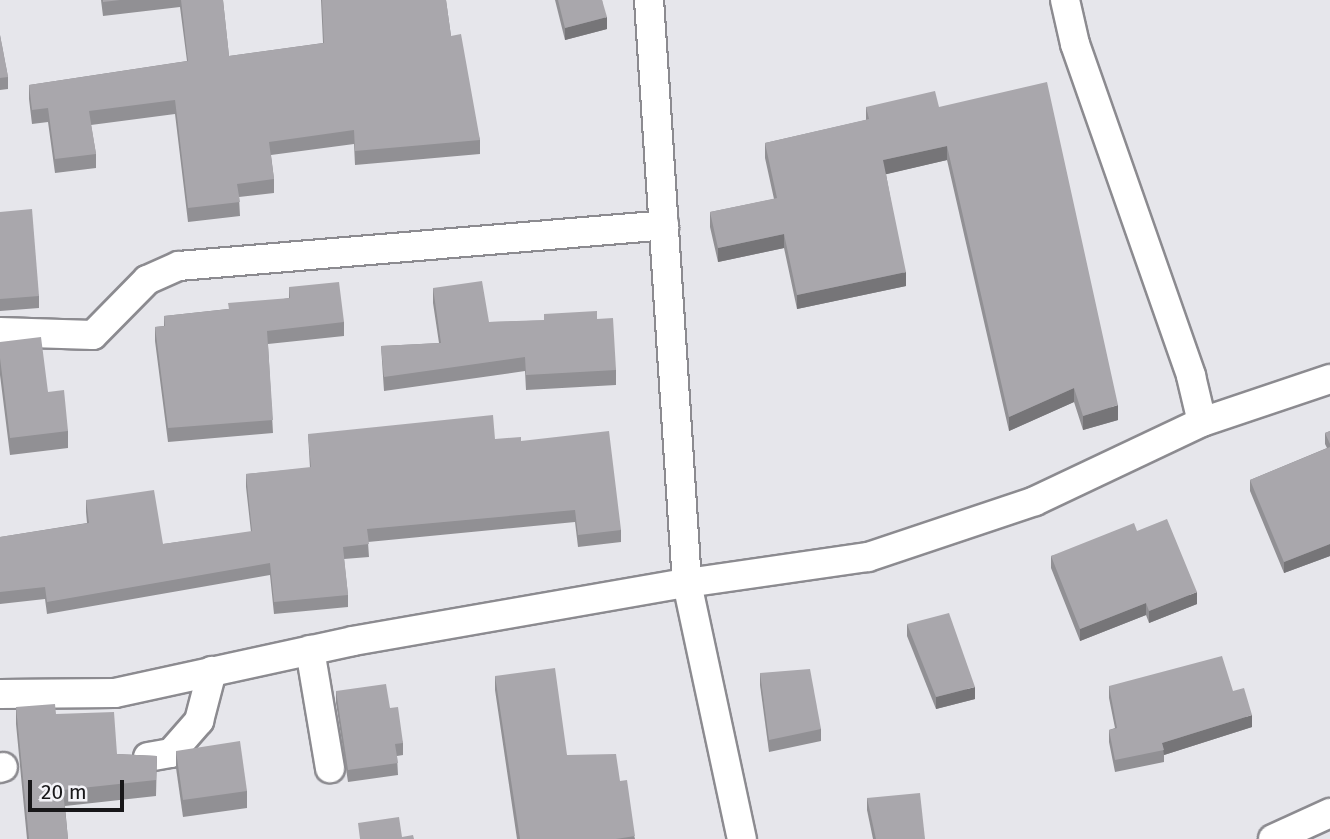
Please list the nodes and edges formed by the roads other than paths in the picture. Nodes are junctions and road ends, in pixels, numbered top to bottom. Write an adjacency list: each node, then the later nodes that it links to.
1 (649, 0): 3 (street)
2 (1065, 0): 6 (street)
3 (664, 225): 4 (street); 7 (street)
4 (0, 332)
5 (1330, 379): 6 (street)
6 (1202, 422): 7 (street)
7 (687, 583): 8 (street); 14 (street)
8 (310, 650): 9 (street); 12 (street)
9 (212, 671): 10 (street); 11 (street)
10 (0, 694)
11 (148, 757)
12 (330, 768)
13 (1330, 813): 15 (street)
14 (742, 839)
15 (1273, 839)

